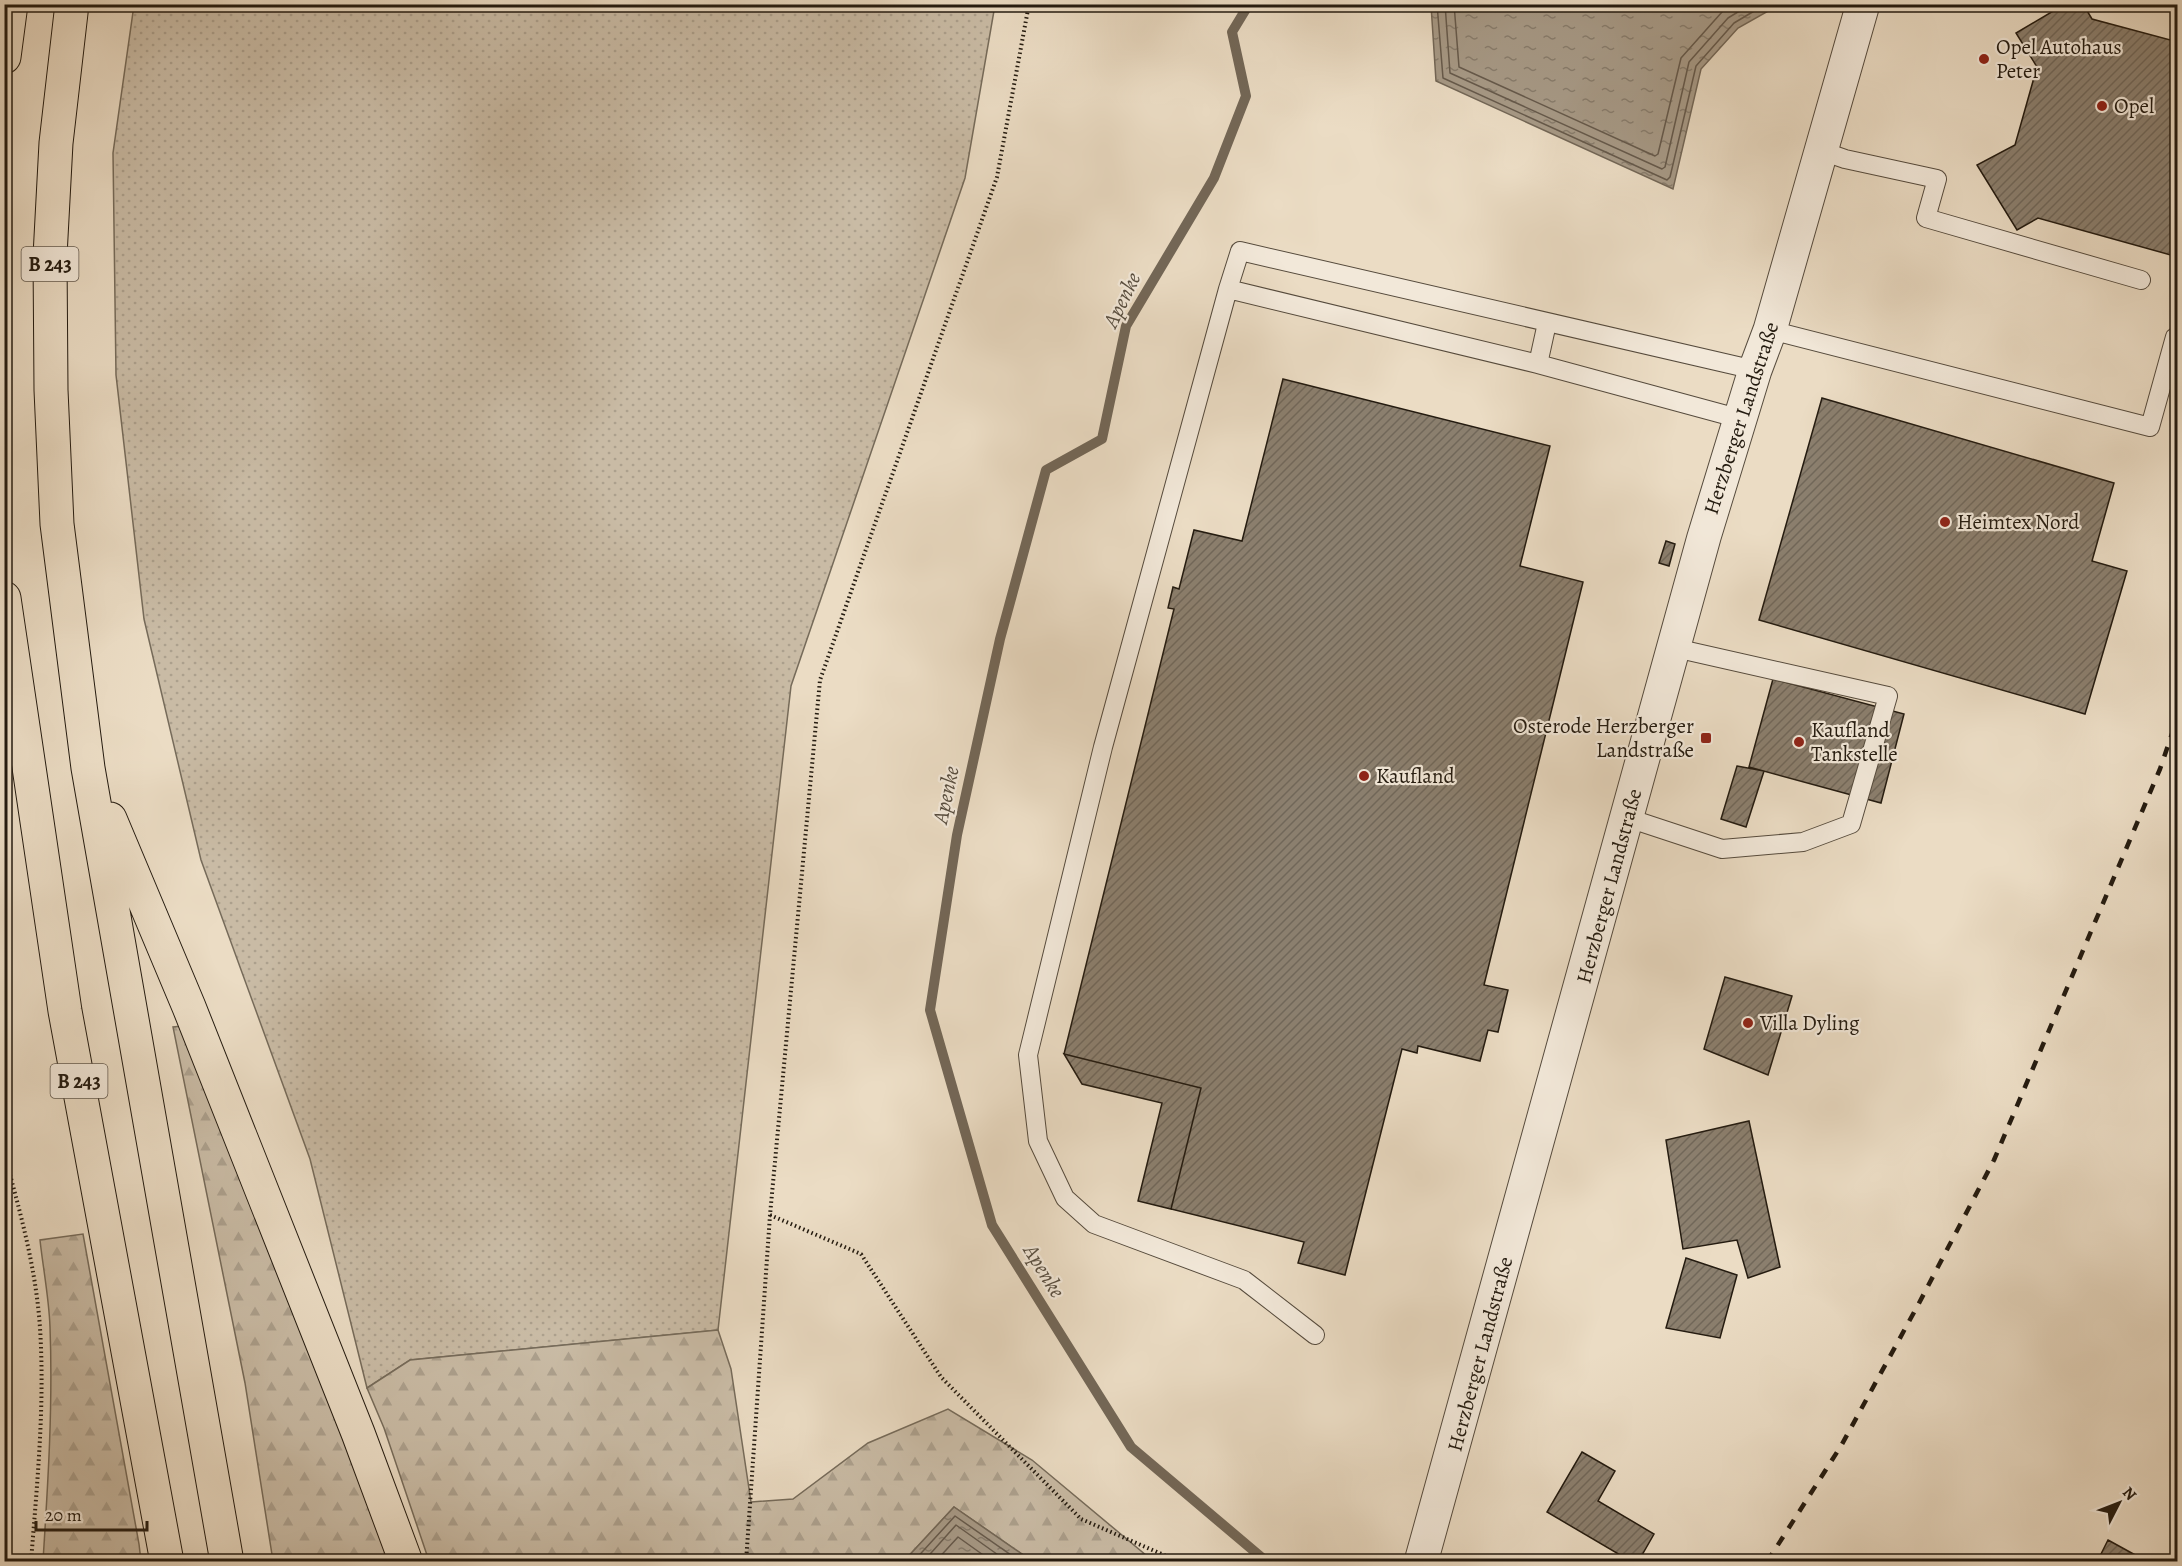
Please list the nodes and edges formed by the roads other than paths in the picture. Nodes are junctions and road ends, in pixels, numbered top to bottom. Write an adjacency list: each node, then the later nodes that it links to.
1 (11, 4): 4 (highway)
2 (72, 4): 16 (highway, B 243)
3 (1863, 4): 5 (street, Herzberger Landstraße)
4 (4, 57)
5 (1822, 151): 6 (lane); 9 (street, Herzberger Landstraße)
6 (2141, 280)
7 (1228, 289): 8 (lane); 11 (lane); 18 (lane)
8 (1547, 323): 11 (lane); 12 (lane)
9 (1770, 330): 10 (lane); 12 (street, Herzberger Landstraße)
10 (2175, 337)
11 (1538, 364): 13 (lane)
12 (1755, 370): 13 (street, Herzberger Landstraße)
13 (1741, 419): 15 (street, Herzberger Landstraße)
14 (4, 598): 19 (highway, B 243)
15 (1675, 648): 17 (street, Herzberger Landstraße); 17 (lane)
16 (88, 768): 20 (highway, B 243); 21 (highway)
17 (1628, 818): 22 (street, Herzberger Landstraße)
18 (1315, 1335)
19 (167, 1562)
20 (227, 1562)
21 (406, 1562)
22 (1421, 1562)

